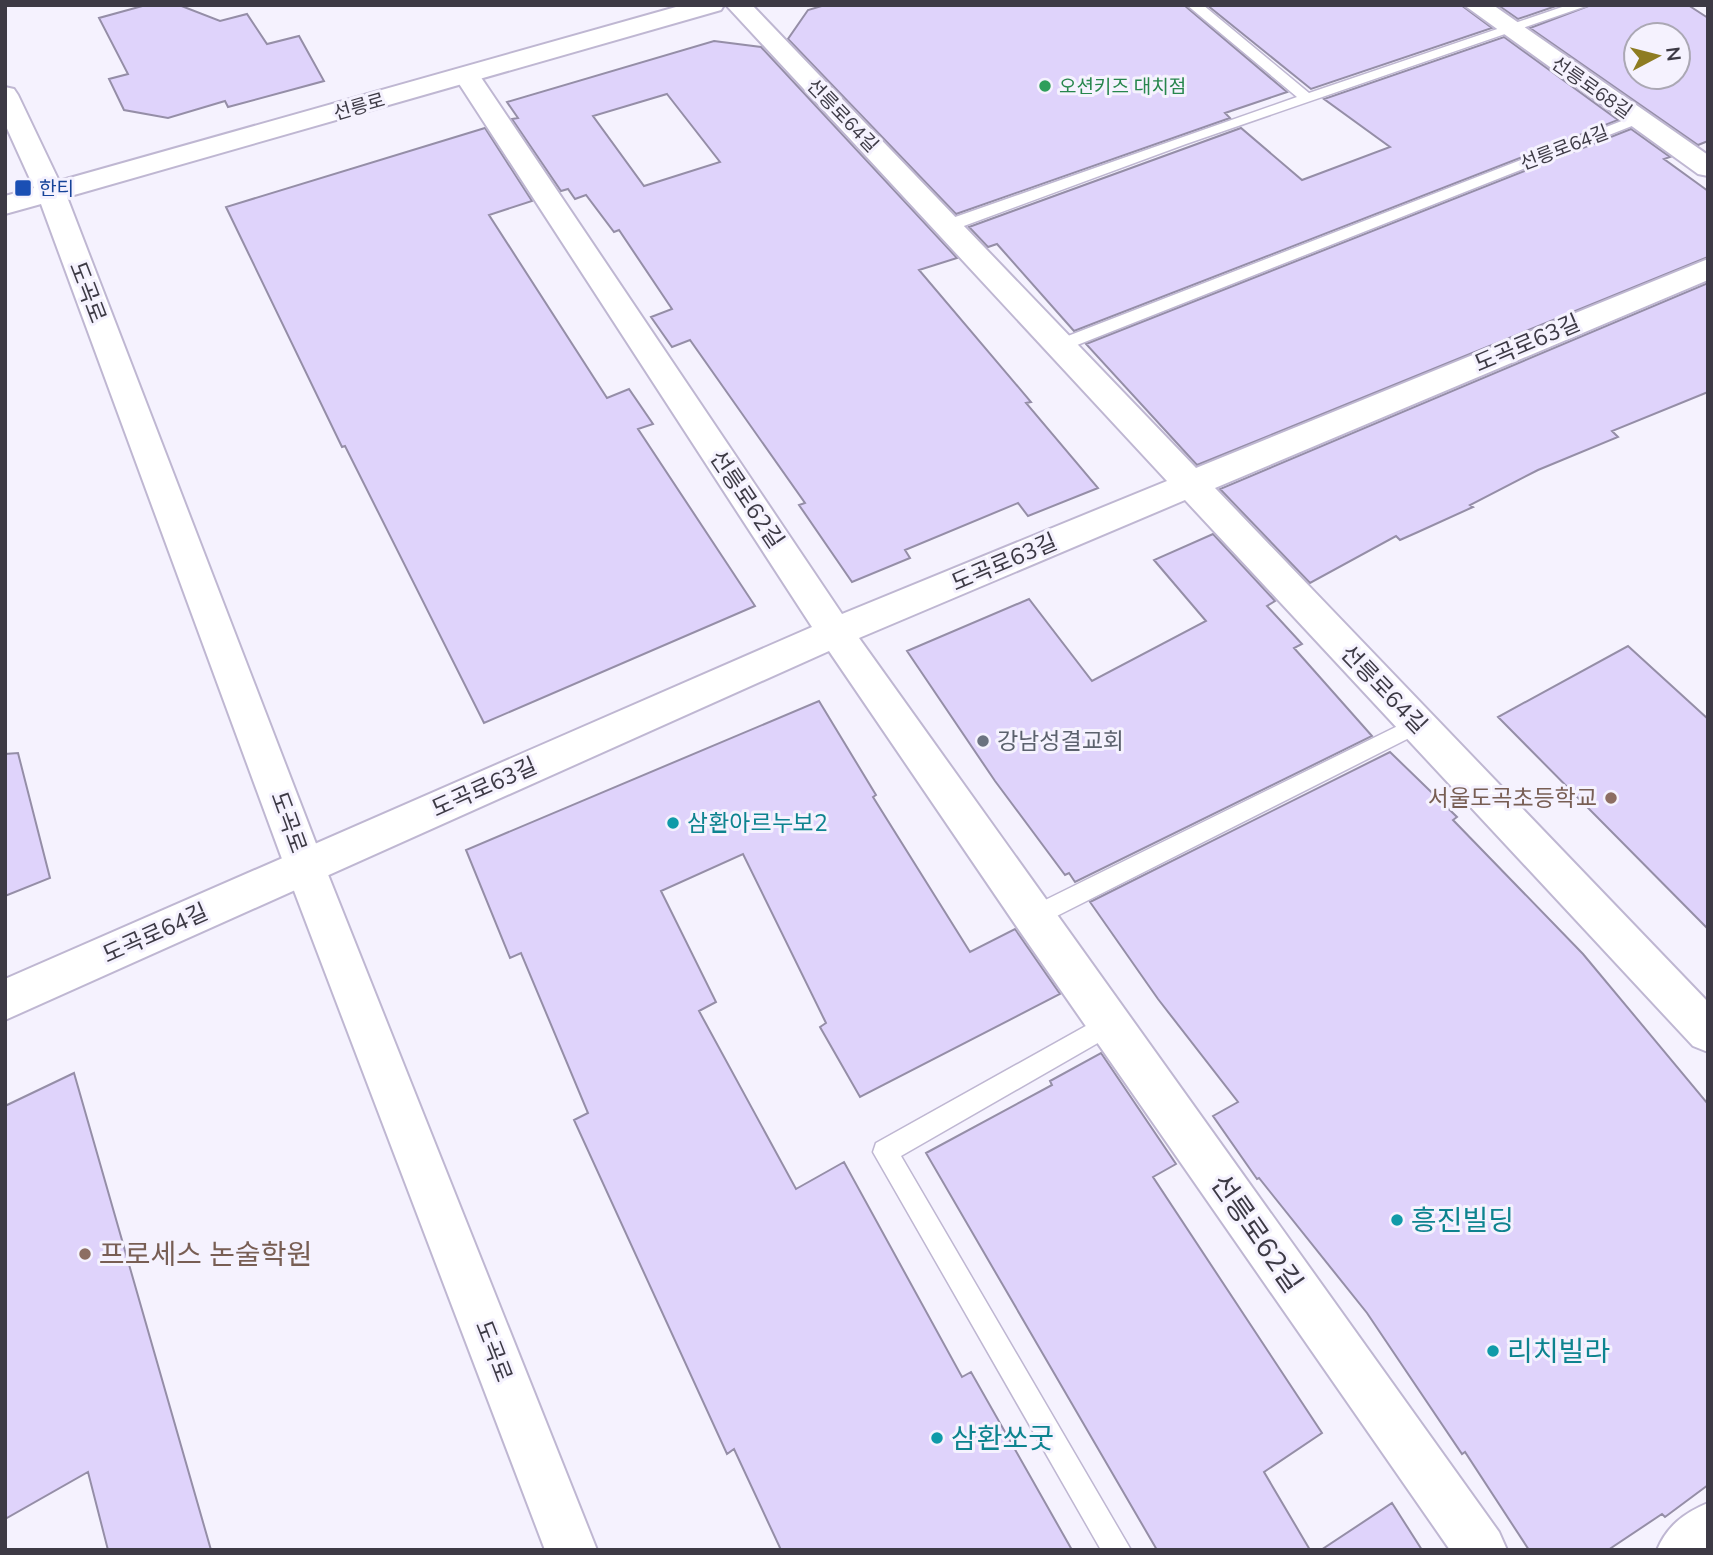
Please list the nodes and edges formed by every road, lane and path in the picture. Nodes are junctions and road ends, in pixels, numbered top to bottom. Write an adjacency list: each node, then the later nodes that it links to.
1 (712, 5): 7 (street, 선릉로)
2 (737, 5): 14 (street, 선릉로64길)
3 (1194, 5): 9 (lane)
4 (1476, 5): 6 (street, 선릉로68길)
5 (1582, 5): 6 (lane)
6 (1510, 29): 9 (lane); 10 (street, 선릉로68길)
7 (467, 76): 12 (street, 선릉로); 18 (street, 선릉로62길)
8 (5, 95): 12 (street, 도곡로)
9 (1308, 99): 14 (lane)
10 (1637, 119): 11 (street, 선릉로68길); 16 (lane, 선릉로64길)
11 (1708, 168)
12 (51, 193): 13 (street, 선릉로); 20 (street, 도곡로)
13 (5, 205)
14 (947, 226): 16 (street, 선릉로64길)
15 (1708, 269): 17 (street, 도곡로63길)
16 (1061, 345): 17 (street, 선릉로64길)
17 (1188, 484): 18 (street, 도곡로63길); 19 (street, 선릉로64길)
18 (835, 632): 20 (street, 도곡로63길); 21 (street, 선릉로62길)
19 (1418, 724): 21 (lane); 24 (street, 선릉로64길)
20 (305, 867): 22 (street, 도곡로64길); 26 (street, 도곡로)
21 (1033, 917): 23 (street, 선릉로62길)
22 (5, 1000)
23 (1109, 1024): 27 (lane); 28 (street, 선릉로62길)
24 (1708, 1032)
25 (1708, 1530): 29 (street)
26 (571, 1550)
27 (1117, 1550)
28 (1481, 1550)
29 (1683, 1550)

